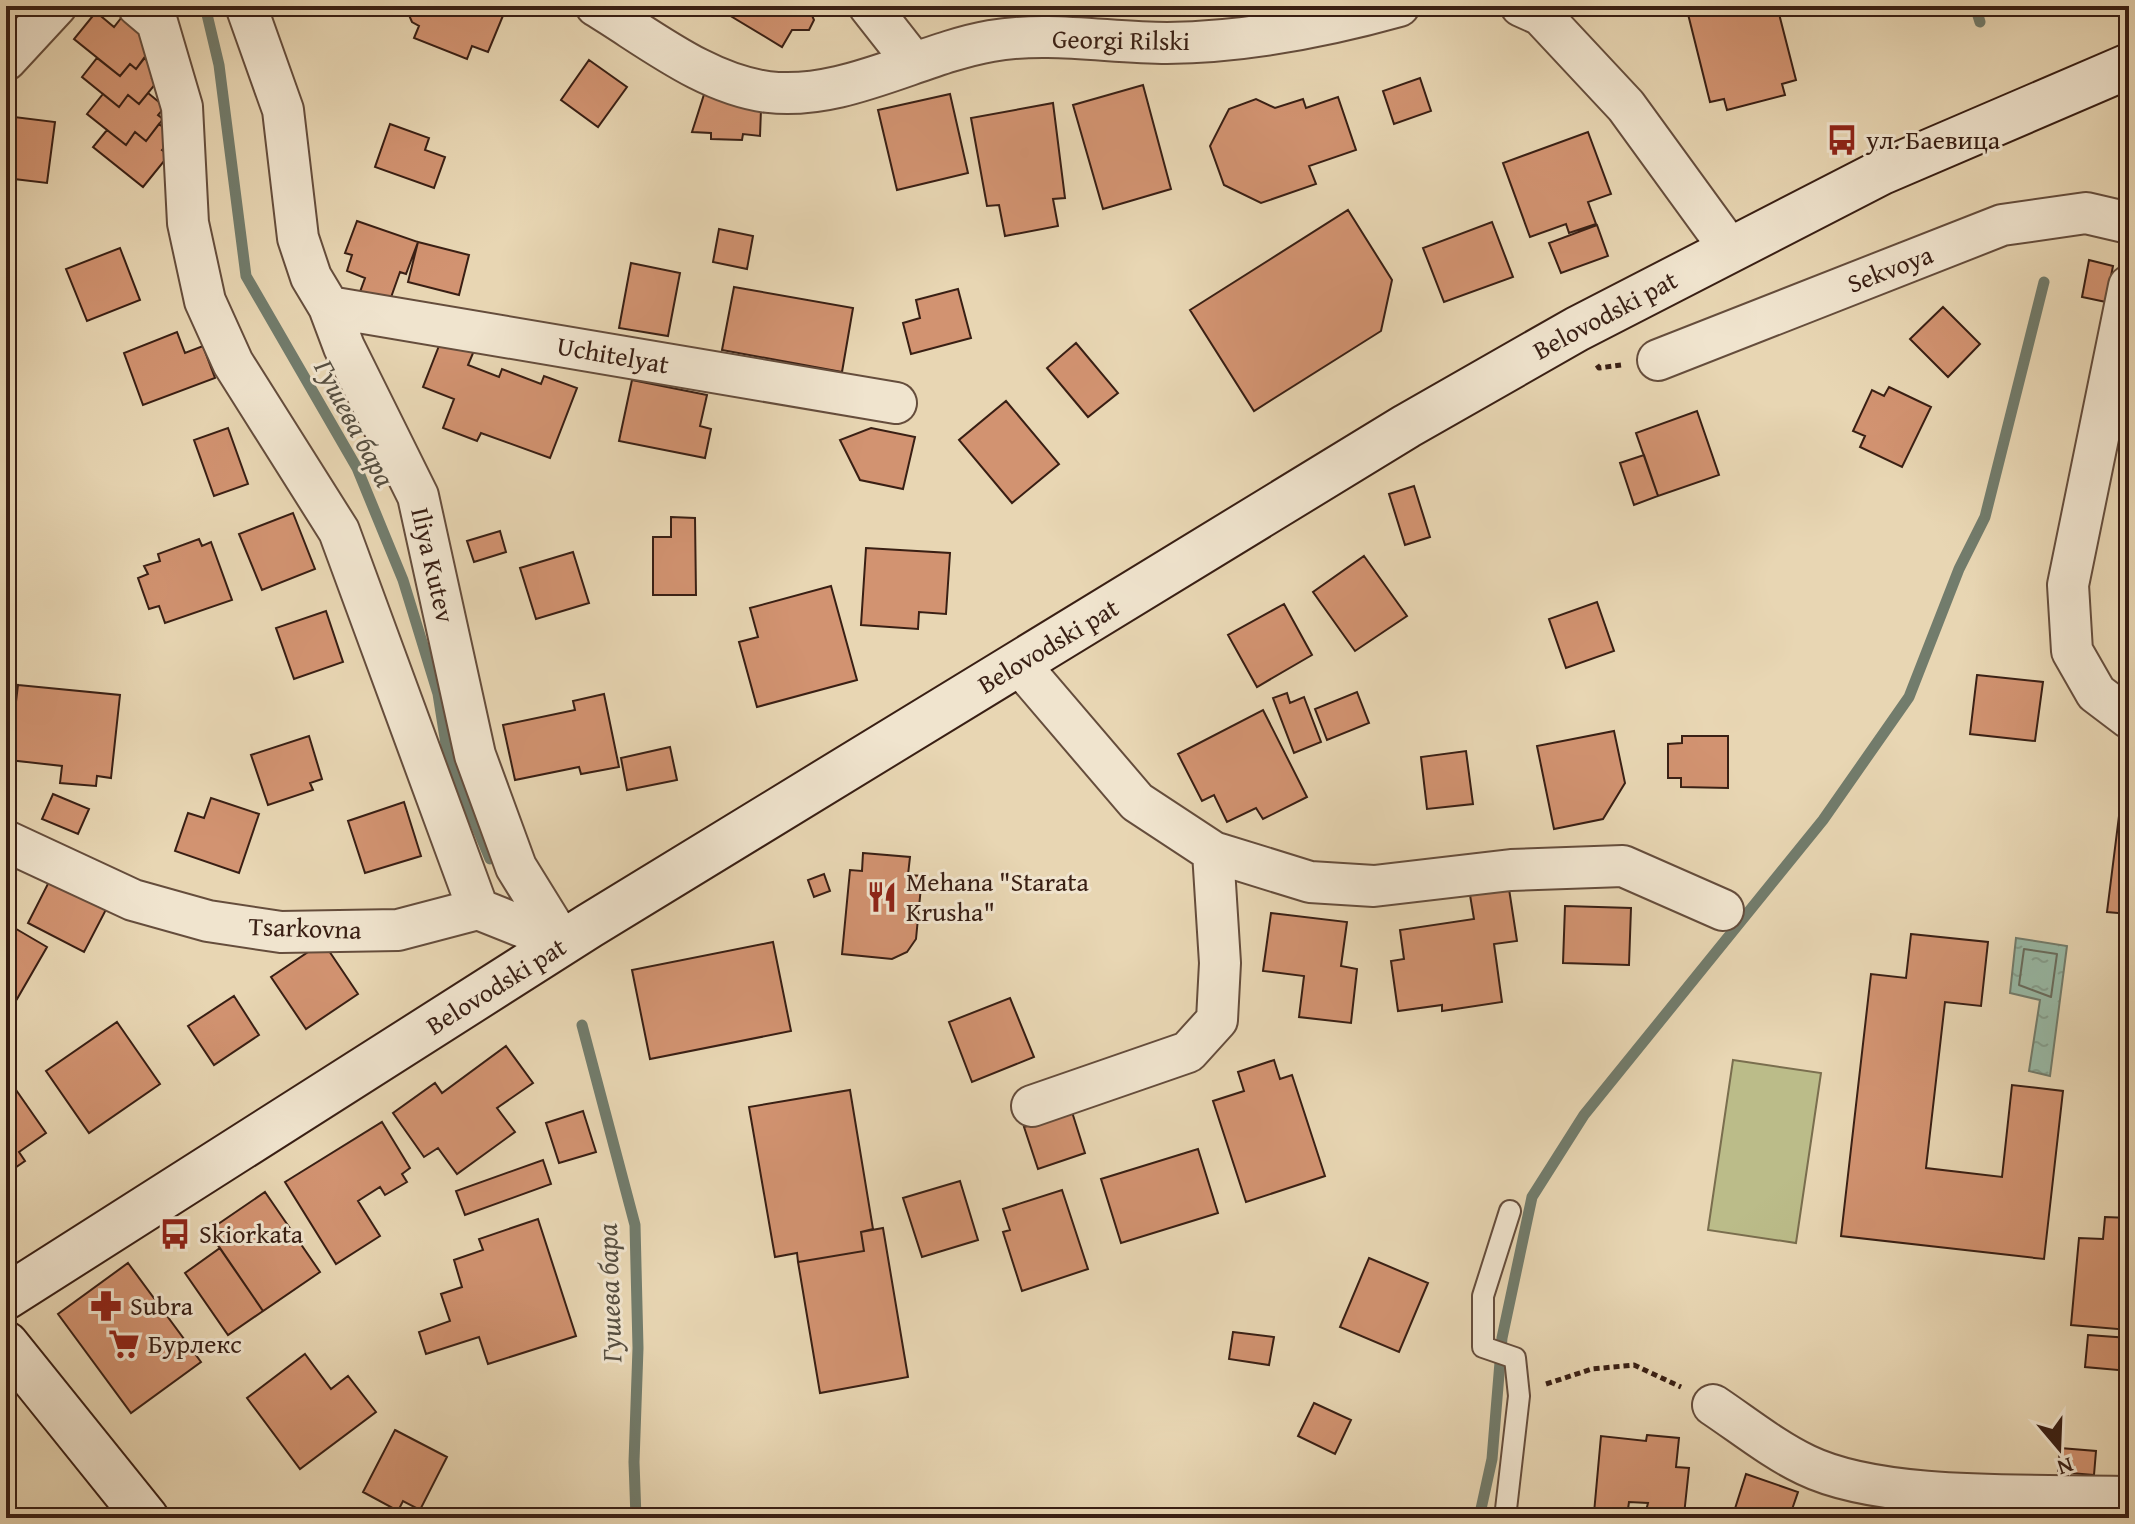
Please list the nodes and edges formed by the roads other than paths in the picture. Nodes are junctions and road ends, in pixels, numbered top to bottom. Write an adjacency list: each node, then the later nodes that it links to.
1 (56, 6): 9 (street)
2 (138, 6): 22 (street)
3 (246, 6): 15 (street, Iliya Kutev)
4 (596, 6): 10 (street, Georgi Rilski)
5 (869, 6): 10 (street)
6 (1399, 6): 8 (street, Georgi Rilski)
7 (1521, 6): 13 (street)
8 (1224, 23): 10 (street, Georgi Rilski)
9 (6, 60)
10 (913, 62)
11 (2129, 66): 13 (street, Belovodski pat)
12 (2129, 223): 16 (street, Sekvoya)
13 (1730, 249): 18 (street, Belovodski pat)
14 (2129, 286): 19 (street)
15 (329, 307): 17 (street, Uchitelyat); 24 (street, Iliya Kutev)
16 (1658, 360)
17 (896, 403)
18 (1019, 664): 21 (street); 24 (street, Belovodski pat)
19 (2129, 718)
20 (6, 841): 22 (street, Tsarkovna)
21 (1213, 852): 23 (street); 25 (street)
22 (478, 909): 24 (street)
23 (1723, 910)
24 (563, 943): 27 (street, Belovodski pat)
25 (1032, 1106)
26 (1510, 1211): 32 (lane)
27 (6, 1297)
28 (6, 1344): 31 (street)
29 (1713, 1405): 30 (street)
30 (2129, 1497)
31 (146, 1518)
32 (1505, 1518)

